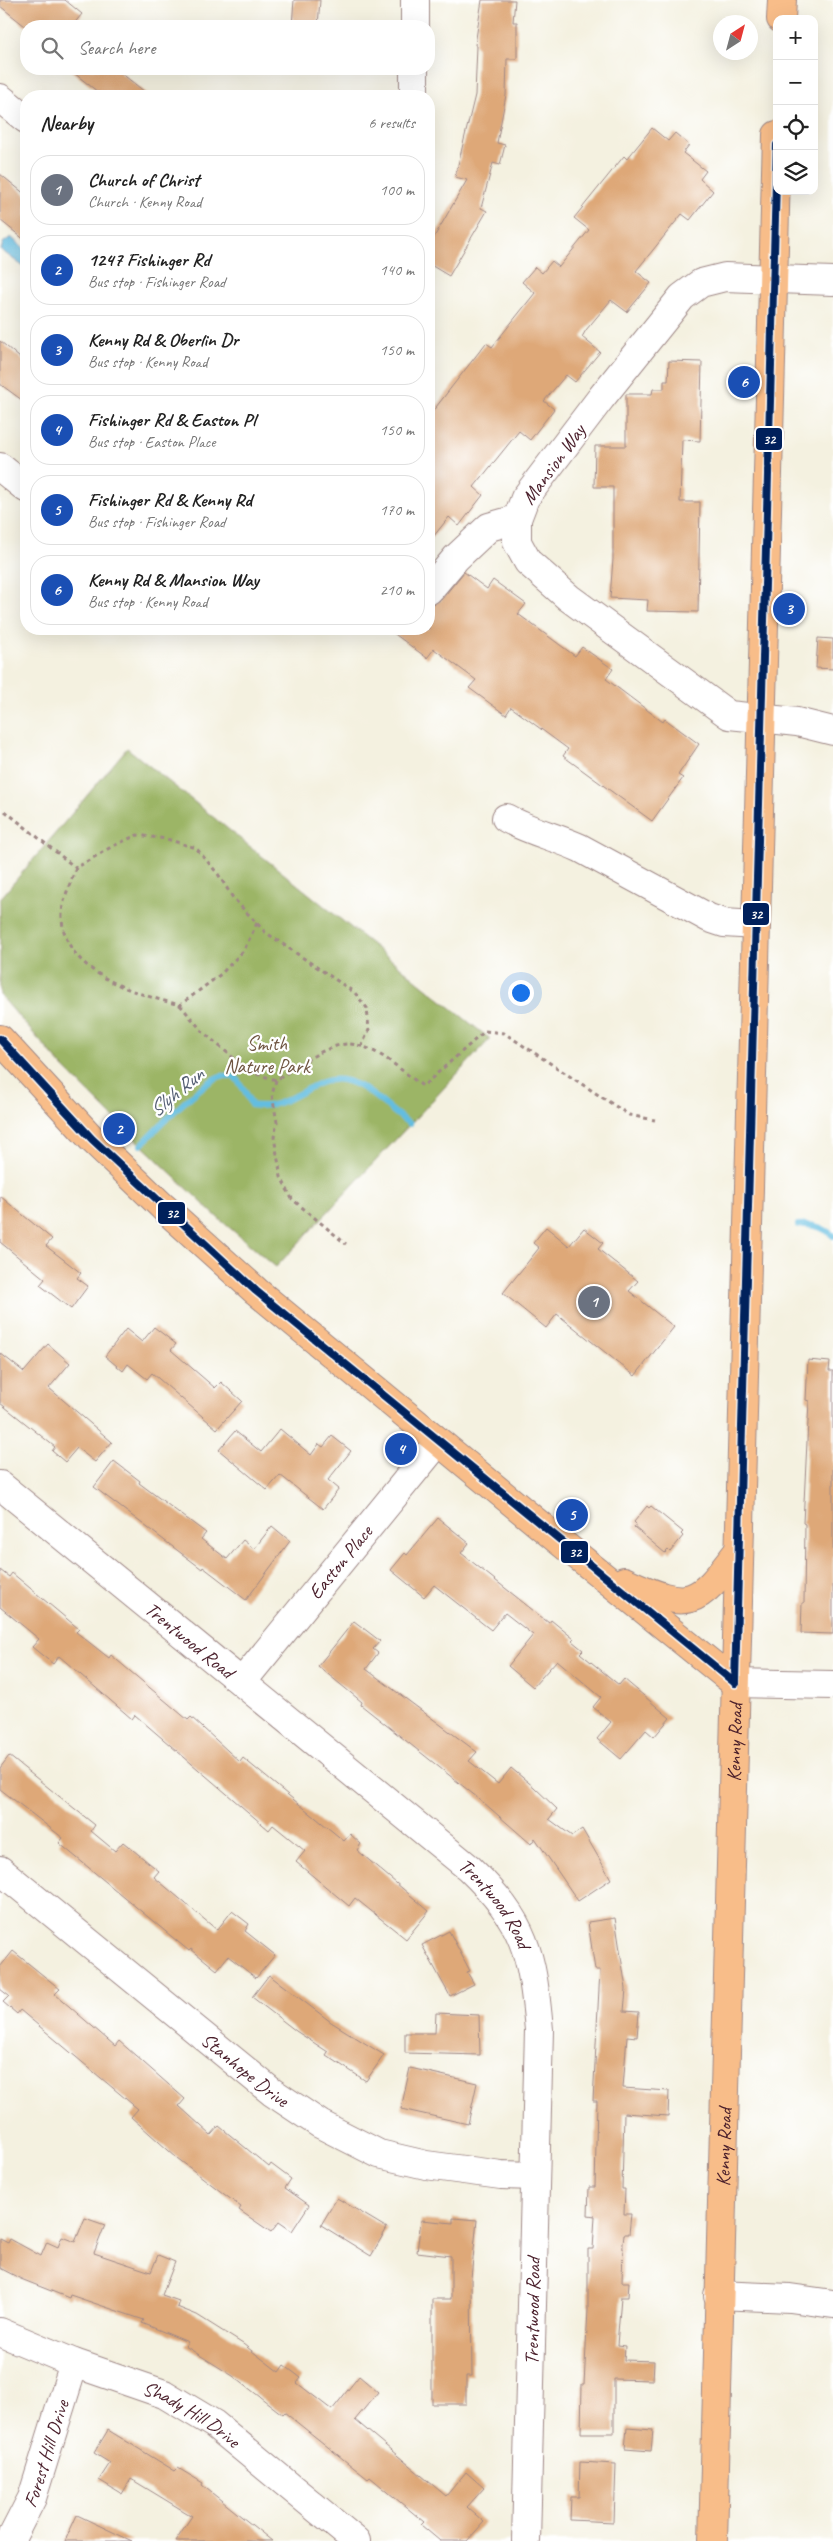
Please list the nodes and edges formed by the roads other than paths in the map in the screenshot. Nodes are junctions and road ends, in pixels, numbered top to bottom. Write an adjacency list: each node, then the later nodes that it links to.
1 (415, 0): 4 (street)
2 (782, 0): 3 (main road)
3 (781, 15)
4 (415, 20)
5 (414, 75): 6 (street)
6 (414, 90)
7 (0, 98): 8 (street)
8 (20, 114)
9 (776, 150): 10 (main road, Kenny Road)
10 (772, 279): 11 (street, Mansion Way); 14 (street, Mansion Way); 16 (main road, Kenny Road)
11 (833, 281)
12 (0, 466): 13 (street)
13 (20, 483)
14 (517, 519): 15 (street); 16 (street, Mansion Way)
15 (435, 583)
16 (762, 719): 17 (street, Mansion Way); 19 (main road, Kenny Road)
17 (833, 731)
18 (506, 818): 19 (street)
19 (756, 925): 23 (main road, Kenny Road)
20 (0, 1039): 21 (main road)
21 (438, 1442): 24 (main road); 25 (street, Easton Place)
22 (0, 1485): 25 (street, Trentwood Road)
23 (739, 1550): 24 (main road); 26 (main road, Kenny Road)
24 (589, 1566): 26 (main road)
25 (242, 1682): 29 (street, Trentwood Road)
26 (735, 1683): 27 (street); 30 (main road, Kenny Road)
27 (833, 1685)
28 (0, 1870): 29 (street, Stanhope Drive)
29 (535, 2176): 36 (street, Trentwood Road)
30 (718, 2295): 31 (street); 37 (main road, Kenny Road)
31 (833, 2304)
32 (0, 2332): 33 (street, Shady Hill Drive)
33 (74, 2363): 34 (street, Forest Hill Drive); 35 (street, Shady Hill Drive)
34 (10, 2541)
35 (356, 2541)
36 (526, 2541)
37 (713, 2541)

